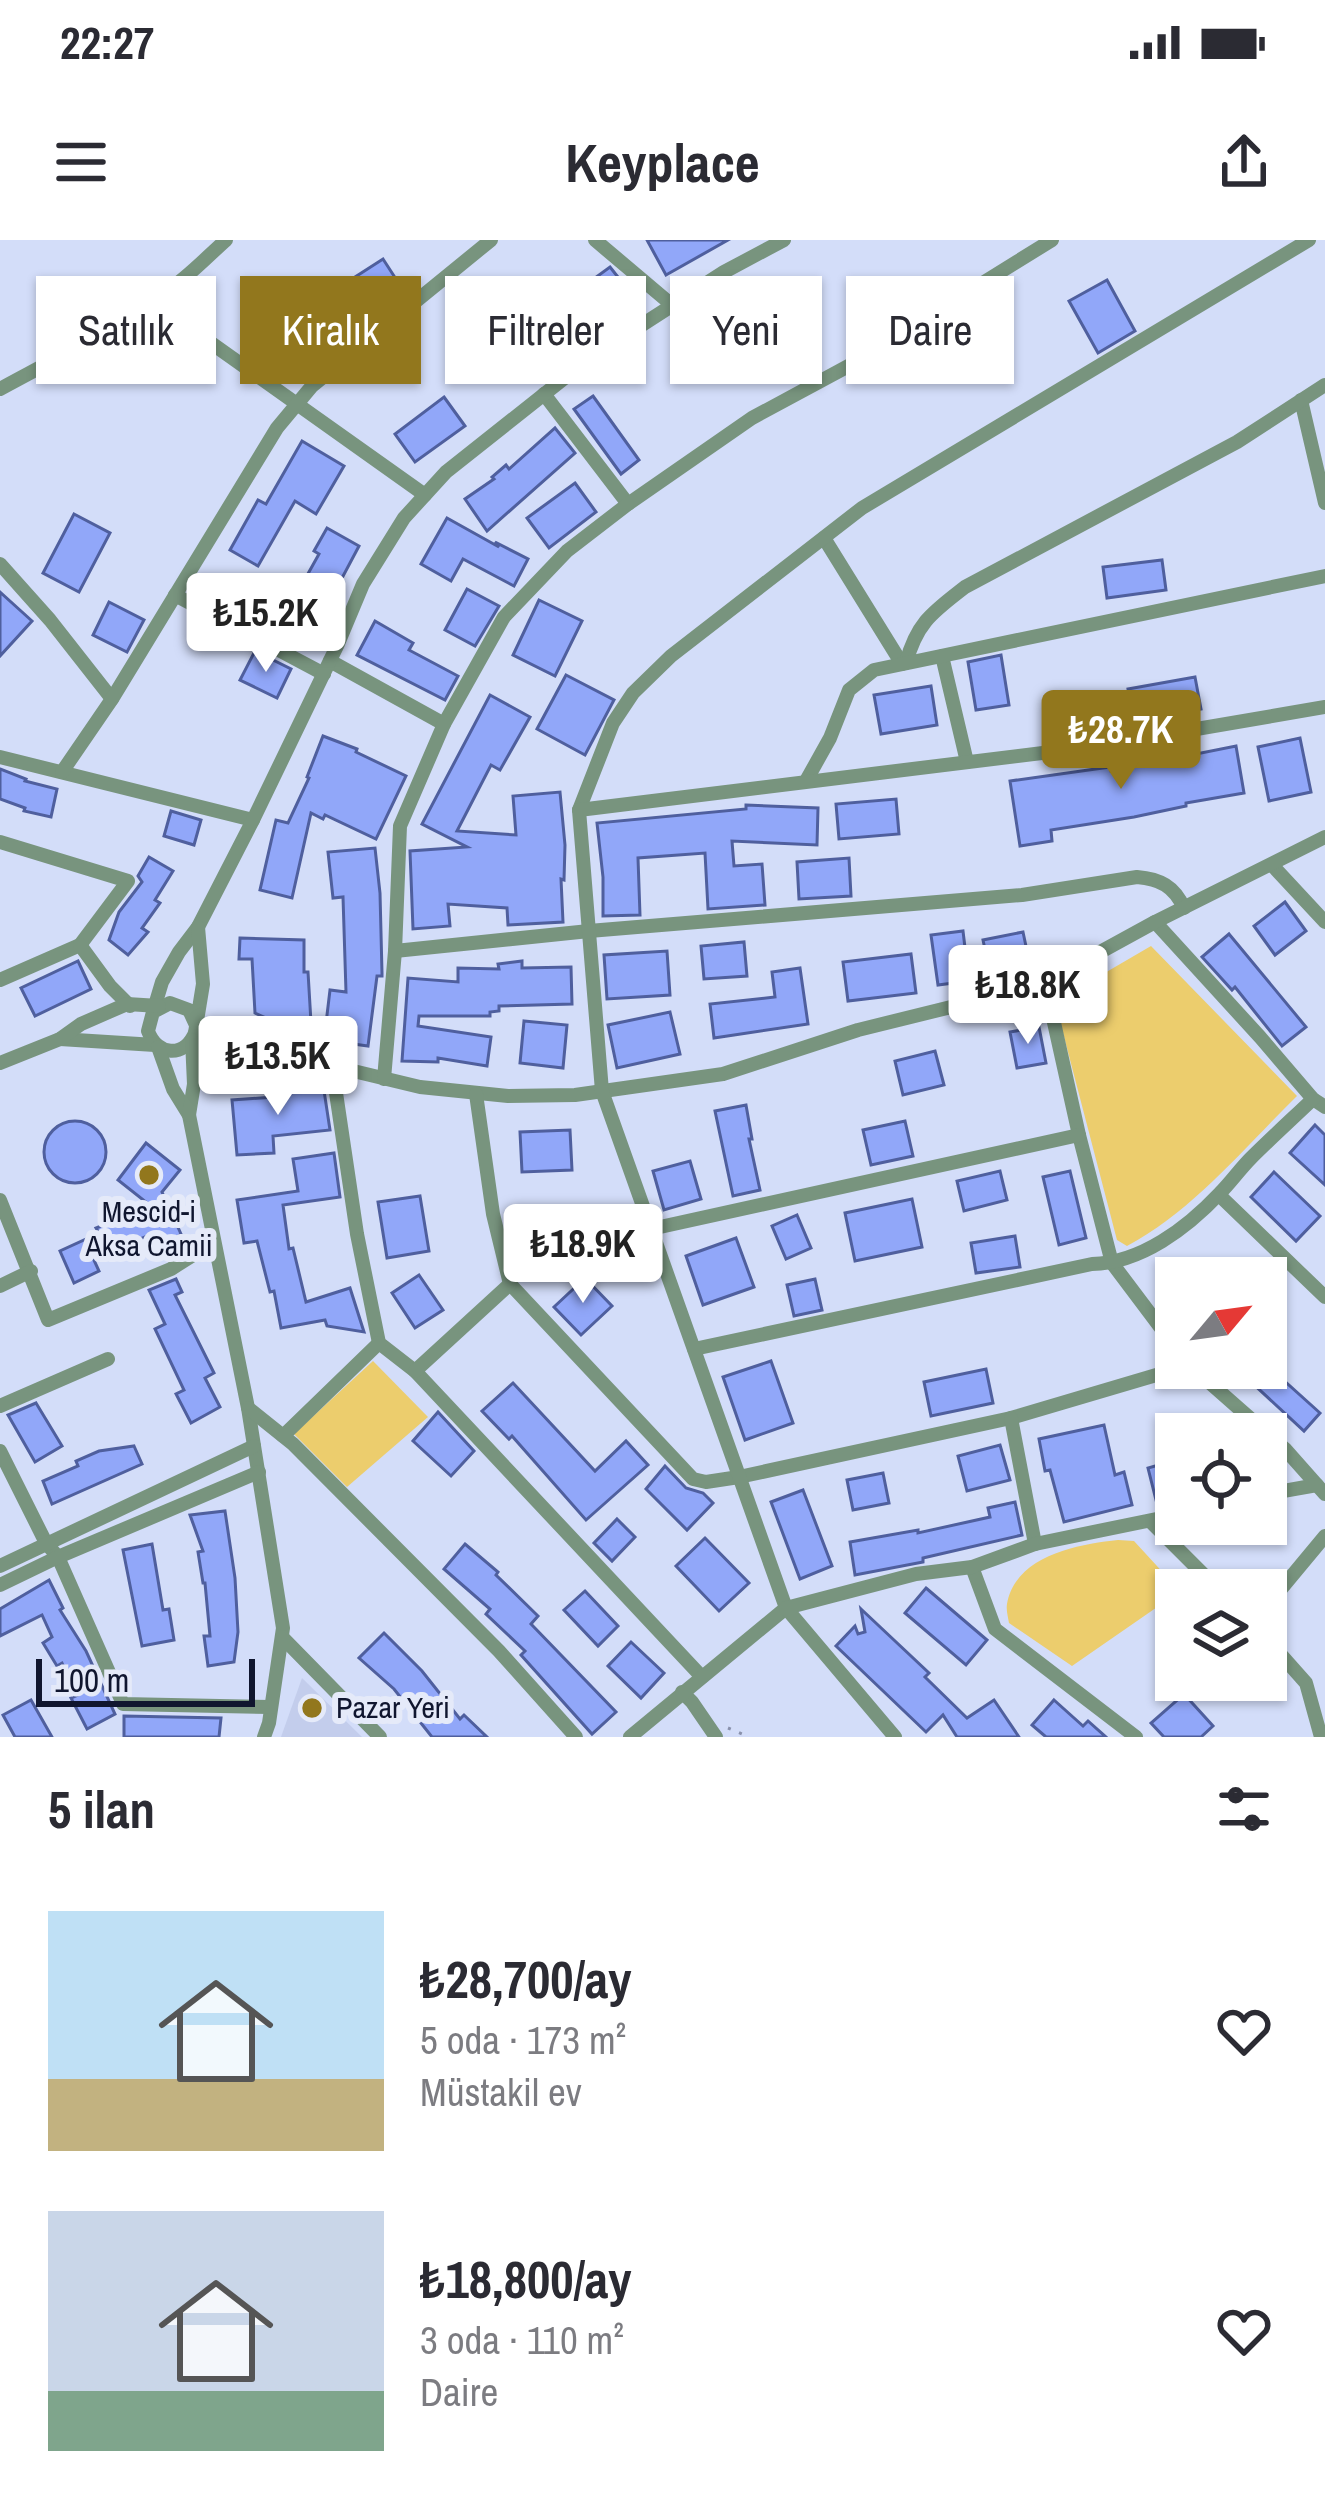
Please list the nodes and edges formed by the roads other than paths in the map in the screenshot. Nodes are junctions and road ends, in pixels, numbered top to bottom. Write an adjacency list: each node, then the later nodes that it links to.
1 (226, 240): 7 (street)
2 (490, 240): 17 (street)
3 (595, 240): 9 (street)
4 (784, 240): 8 (street)
5 (1052, 240): 21 (street)
6 (1309, 240): 22 (street)
7 (185, 276)
8 (721, 276)
9 (670, 302)
10 (670, 305): 15 (street)
11 (216, 346): 17 (street)
12 (36, 369): 14 (street)
13 (1325, 385): 16 (street)
14 (0, 389)
15 (544, 394): 19 (street); 21 (street)
16 (1301, 400): 18 (street); 27 (street)
17 (297, 404): 19 (street); 25 (street)
18 (1317, 436): 20 (street)
19 (424, 495): 28 (street)
20 (1325, 503)
21 (628, 504): 31 (street)
22 (824, 538): 27 (street); 36 (street)
23 (0, 564): 29 (street)
24 (1325, 576): 26 (street)
25 (176, 595): 28 (street); 29 (street)
26 (942, 656): 27 (street); 33 (street)
27 (904, 663): 35 (street)
28 (327, 667): 31 (street); 37 (street)
29 (112, 699): 34 (street)
30 (1325, 707): 33 (street)
31 (444, 724): 47 (street)
32 (0, 757): 34 (street)
33 (967, 762): 35 (street)
34 (62, 772): 37 (street)
35 (806, 781): 36 (street)
36 (578, 811): 45 (street)
37 (253, 820): 44 (street)
38 (1325, 837): 40 (street)
39 (0, 842): 46 (street)
40 (1272, 865): 41 (street); 43 (street)
41 (1184, 908): 42 (street); 45 (street)
42 (1156, 922): 49 (street); 60 (street)
43 (1325, 922)
44 (199, 927): 51 (street); 52 (street)
45 (589, 931): 47 (street); 58 (street)
46 (80, 945): 48 (street); 50 (street)
47 (395, 951): 57 (street)
48 (0, 980)
49 (1040, 986): 58 (street); 62 (street)
50 (128, 1004): 51 (street); 53 (street)
51 (154, 1011): 52 (street); 54 (street)
52 (194, 1032): 54 (street); 56 (street); 61 (street)
53 (60, 1040): 54 (street); 55 (street)
54 (156, 1046): 61 (street)
55 (0, 1063)
56 (332, 1066): 57 (street); 73 (street)
57 (384, 1079): 59 (street)
58 (602, 1091): 59 (street); 65 (street)
59 (476, 1094): 69 (street)
60 (1319, 1103): 63 (street)
61 (189, 1115): 80 (street)
62 (1079, 1135): 65 (street); 67 (street)
63 (1219, 1196): 67 (street); 71 (street)
64 (0, 1200): 68 (street)
65 (651, 1229): 74 (street)
66 (193, 1255): 68 (street)
67 (1112, 1263): 72 (street); 74 (street)
68 (31, 1271): 70 (street)
69 (510, 1284): 76 (street); 86 (street)
70 (0, 1286)
71 (1325, 1297)
72 (1155, 1320)
73 (379, 1343): 76 (street); 82 (street)
74 (694, 1348): 86 (street)
75 (108, 1359): 79 (street)
76 (415, 1371): 103 (street)
77 (1155, 1375): 81 (street)
78 (1217, 1389): 87 (street)
79 (0, 1406)
80 (248, 1408): 82 (street); 83 (street)
81 (1011, 1418): 86 (street); 93 (street)
82 (283, 1436): 109 (street)
83 (254, 1446): 85 (street); 92 (street)
84 (0, 1451): 92 (street)
85 (259, 1472): 94 (street); 101 (street)
86 (739, 1477): 100 (street)
87 (1321, 1490): 88 (street)
88 (1287, 1492)
89 (1155, 1520): 90 (street)
90 (1150, 1521): 93 (street); 97 (street)
91 (1325, 1536): 98 (street)
92 (46, 1543): 94 (street); 95 (street)
93 (1036, 1544): 96 (street)
94 (58, 1558): 99 (street); 105 (street)
95 (0, 1567)
96 (972, 1567): 100 (street); 113 (street)
97 (1198, 1569)
98 (1287, 1582)
99 (0, 1585)
100 (786, 1608): 103 (street); 112 (street)
101 (282, 1636): 105 (street); 108 (street)
102 (1287, 1662): 106 (street)
103 (702, 1677): 104 (street)
104 (682, 1692): 110 (street); 111 (street)
105 (271, 1707): 107 (street)
106 (1316, 1735)
107 (264, 1737)
108 (380, 1737)
109 (576, 1737)
110 (630, 1737)
111 (716, 1737)
112 (895, 1737)
113 (1136, 1737)

